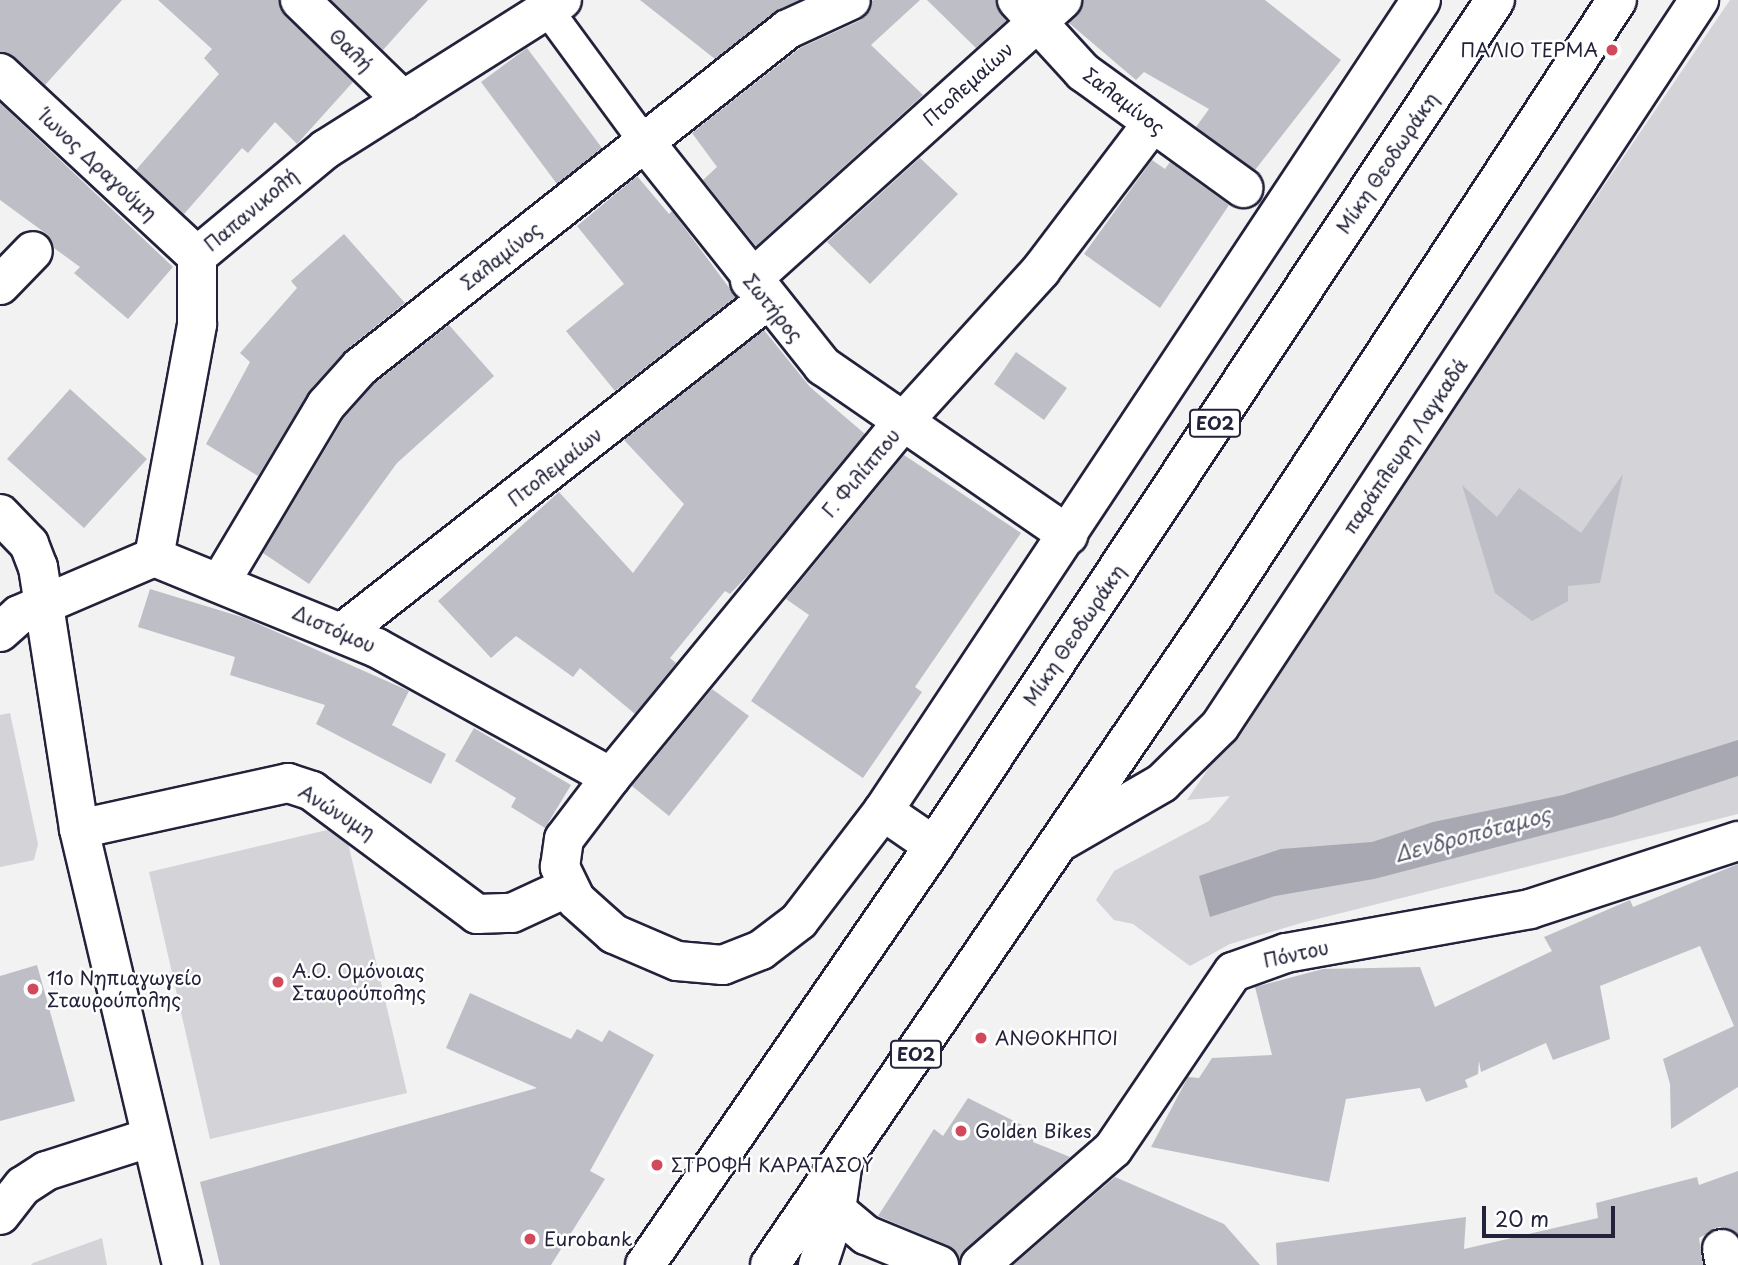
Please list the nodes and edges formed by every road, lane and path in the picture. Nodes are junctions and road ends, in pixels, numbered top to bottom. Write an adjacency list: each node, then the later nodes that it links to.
1 (300, 0): 10 (main road, Θαλή)
2 (851, 0): 12 (main road, Σαλαμίνος)
3 (1421, 0): 20 (main road)
4 (1495, 0): 31 (main road, Μίκη Θεοδωράκη / ΕΟ2)
5 (1617, 0): 30 (main road, ΕΟ2)
6 (1699, 0): 30 (main road, παράπλευρη Λαγκαδά)
7 (545, 6): 10 (main road, Παπανικολή); 12 (street, Σωτήρος)
8 (1039, 7): 11 (main road, Σαλαμίνος); 17 (main road, Πτολεμαίων)
9 (0, 74): 15 (main road, Ίωνος Δραγούμη)
10 (403, 100): 15 (main road, Παπανικολή)
11 (1152, 124): 13 (main road, Σαλαμίνος); 18 (main road, Γ. Φιλίππου)
12 (645, 142): 17 (main road, Σωτήρος); 22 (main road, Σαλαμίνος)
13 (1243, 188)
14 (33, 251): 16 (main road)
15 (197, 256): 21 (main road, Παπανικολή)
16 (0, 285)
17 (758, 291): 18 (main road, Σωτήρος); 25 (main road, Πτολεμαίων)
18 (902, 423): 20 (main road, Σωτήρος); 26 (main road, Γ. Φιλίππου)
19 (0, 514): 23 (main road)
20 (1068, 535): 27 (main road)
21 (154, 556): 22 (main road, Διστόμου); 23 (main road)
22 (221, 581): 25 (main road, Διστόμου)
23 (42, 604): 24 (main road); 28 (main road)
24 (0, 632)
25 (343, 632): 26 (main road, Διστόμου)
26 (611, 777): 32 (main road, Γ. Φιλίππου)
27 (883, 811): 31 (main road); 32 (main road)
28 (79, 830): 32 (main road, Ανώνυμη); 33 (main road)
29 (1738, 841): 42 (main road, Πόντου)
30 (1060, 842): 34 (main road, ΕΟ2)
31 (934, 846): 38 (main road, Μίκη Θεοδωράκη / ΕΟ2)
32 (568, 887)
33 (149, 1138): 36 (main road); 37 (main road)
34 (843, 1160): 35 (main road); 39 (main road, ΕΟ2)
35 (836, 1210): 40 (main road); 41 (main road)
36 (0, 1216)
37 (182, 1265)
38 (645, 1265)
39 (770, 1265)
40 (818, 1265)
41 (939, 1265)
42 (980, 1265)

